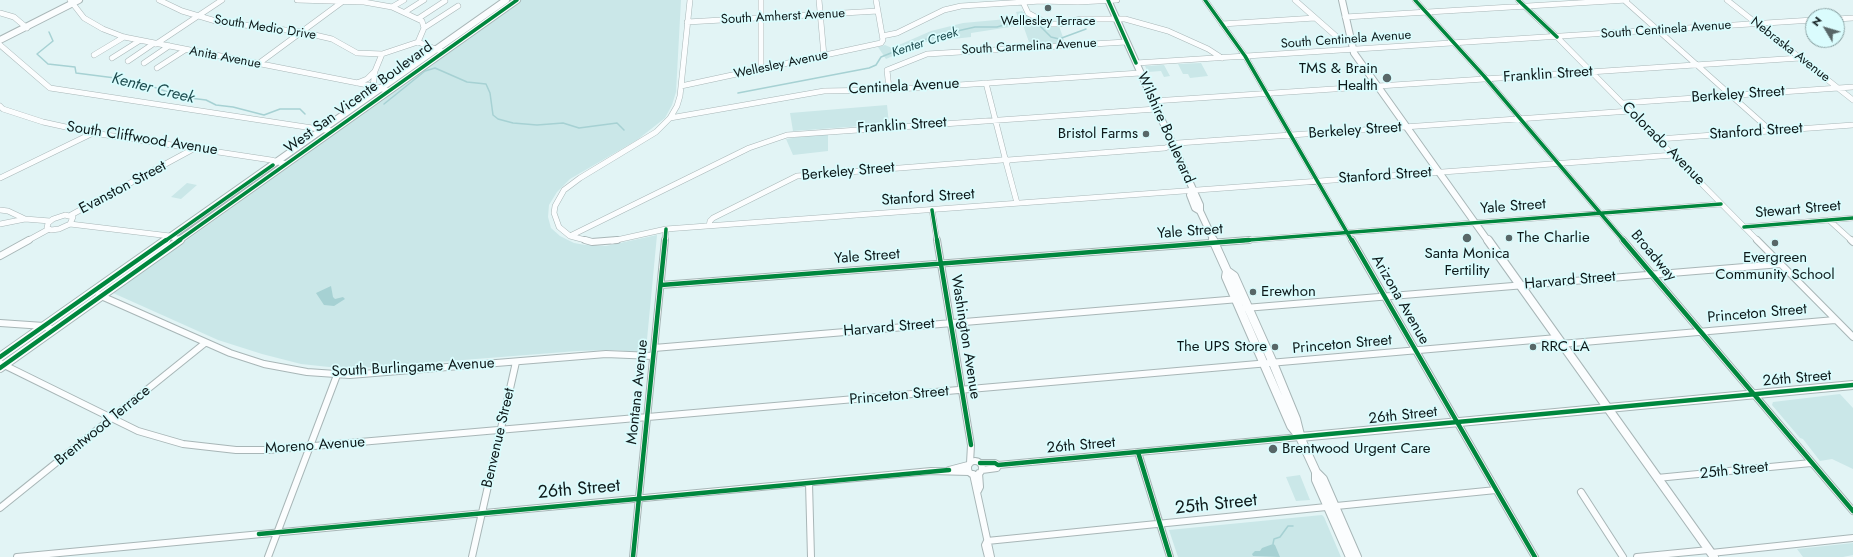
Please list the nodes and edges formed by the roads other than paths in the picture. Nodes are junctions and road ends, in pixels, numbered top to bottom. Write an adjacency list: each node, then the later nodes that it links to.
1 (79, 0): 29 (main road)
2 (159, 0): 39 (street, South Medio Drive)
3 (222, 0): 39 (street)
4 (297, 0): 23 (street)
5 (386, 0): 30 (street)
6 (404, 0): 33 (street)
7 (424, 0): 35 (street)
8 (506, 0): 65 (main road, West San Vicente Boulevard)
9 (517, 0): 68 (main road, West San Vicente Boulevard)
10 (690, 0): 46 (street)
11 (761, 0): 42 (street)
12 (820, 0): 38 (street)
13 (876, 0): 34 (street)
14 (1108, 0): 15 (street); 28 (street); 43 (main road, Wilshire Boulevard)
15 (1117, 0)
16 (1205, 0): 47 (street, Arizona Avenue)
17 (1295, 0): 44 (street)
18 (1342, 0): 40 (main road)
19 (1415, 0): 36 (street, Broadway)
20 (1518, 0): 32 (street, Colorado Avenue)
21 (1625, 0): 32 (street); 51 (street)
22 (1727, 0): 48 (street, Nebraska Avenue)
23 (312, 1): 24 (street)
24 (331, 1): 25 (street)
25 (346, 1): 26 (street); 52 (street)
26 (366, 1): 30 (street)
27 (445, 1): 41 (street)
28 (1022, 1): 43 (street); 53 (street)
29 (71, 2): 49 (main road); 54 (street, Anita Avenue)
30 (380, 4): 33 (street)
31 (458, 6): 50 (street)
32 (1525, 6): 36 (street); 55 (street, Colorado Avenue)
33 (392, 7): 35 (street)
34 (878, 11): 38 (street, South Amherst Avenue); 53 (street)
35 (405, 12): 41 (street)
36 (1426, 12): 40 (street); 61 (street, Broadway)
37 (0, 14): 49 (street)
38 (820, 15): 42 (street, South Amherst Avenue); 71 (street)
39 (198, 17): 52 (street, South Medio Drive); 62 (street)
40 (1345, 17): 57 (main road)
41 (419, 18): 50 (street)
42 (761, 18): 46 (street, South Amherst Avenue); 82 (street)
43 (1116, 18): 60 (main road, Wilshire Boulevard); 74 (street)
44 (1315, 18): 47 (street); 57 (street)
45 (1805, 21): 48 (street, South Centinela Avenue)
46 (688, 22): 90 (street)
47 (1222, 24): 72 (street, Arizona Avenue)
48 (1758, 24): 51 (street, South Centinela Avenue); 75 (street, Nebraska Avenue)
49 (27, 28): 56 (main road)
50 (424, 28): 59 (street)
51 (1658, 30): 55 (street, South Centinela Avenue); 80 (street)
52 (302, 32): 69 (street, South Medio Drive); 79 (street)
53 (882, 36): 71 (street, Wellesley Avenue)
54 (124, 37): 58 (street, Anita Avenue); 70 (street)
55 (1558, 37): 61 (street, South Centinela Avenue); 84 (street, Colorado Avenue)
56 (0, 40)
57 (1350, 40): 67 (main road)
58 (138, 41): 62 (street, Anita Avenue); 73 (street)
59 (418, 42): 65 (street); 69 (street, South Medio Drive)
60 (1126, 42): 78 (main road, Wilshire Boulevard); 95 (street, South Carmelina Avenue)
61 (1454, 43): 67 (street, South Centinela Avenue); 86 (street, Broadway)
62 (155, 44): 64 (street, Anita Avenue); 76 (street)
63 (0, 45): 110 (street)
64 (169, 46): 66 (street, Anita Avenue); 77 (street)
65 (436, 49): 68 (street); 93 (main road, West San Vicente Boulevard)
66 (185, 50): 79 (street, Anita Avenue); 81 (street)
67 (1352, 50): 72 (street, South Centinela Avenue); 91 (main road)
68 (443, 52): 96 (main road, West San Vicente Boulevard)
69 (382, 54): 83 (street)
70 (94, 55)
71 (824, 56): 82 (street, Wellesley Avenue)
72 (1245, 56): 74 (street, South Centinela Avenue); 97 (street, Arizona Avenue)
73 (112, 58)
74 (1222, 58): 78 (street, South Centinela Avenue)
75 (1800, 58): 80 (street, Franklin Street); 94 (street, Nebraska Avenue)
76 (128, 60)
77 (144, 63)
78 (1136, 63): 85 (main road, Wilshire Boulevard)
79 (258, 64): 87 (street, Anita Avenue)
80 (1697, 65): 84 (street, Franklin Street); 98 (street)
81 (158, 68)
82 (761, 69): 90 (street, Wellesley Avenue)
83 (375, 71): 87 (street); 89 (street)
84 (1591, 72): 86 (street, Franklin Street); 101 (street, Colorado Avenue)
85 (1140, 73): 88 (street, Centinela Avenue); 100 (main road, Wilshire Boulevard)
86 (1485, 79): 91 (street, Franklin Street); 106 (street, Broadway)
87 (357, 83): 89 (street, Anita Avenue)
88 (986, 83): 95 (street, Centinela Avenue); 107 (street)
89 (373, 86): 93 (street, Anita Avenue)
90 (681, 86): 105 (street)
91 (1378, 86): 97 (street, Franklin Street); 109 (main road)
92 (1853, 87): 94 (street, Berkeley Street)
93 (382, 88): 96 (street, Anita Avenue); 110 (main road, West San Vicente Boulevard)
94 (1839, 88): 98 (street, Berkeley Street); 99 (street, Nebraska Avenue)
95 (889, 89): 105 (street, Centinela Avenue)
96 (389, 91): 111 (main road, West San Vicente Boulevard)
97 (1266, 94): 100 (street, Franklin Street); 114 (street, Arizona Avenue)
98 (1732, 96): 101 (street, Berkeley Street); 112 (street)
99 (1853, 100)
100 (1153, 101): 103 (main road, Wilshire Boulevard)
101 (1622, 104): 104 (street, Colorado Avenue)
102 (1, 108): 113 (street, South Cliffwood Avenue)
103 (1156, 109): 107 (street, Franklin Street); 116 (main road, Wilshire Boulevard)
104 (1630, 111): 106 (street, Berkeley Street); 115 (street, Colorado Avenue)
105 (670, 118): 146 (street)
106 (1519, 119): 109 (street, Berkeley Street); 122 (street, Broadway)
107 (996, 120): 119 (street); 146 (street, Franklin Street)
108 (1853, 125): 112 (street, Stanford Street)
109 (1406, 127): 114 (street, Berkeley Street); 123 (main road)
110 (324, 129): 111 (street); 120 (main road, West San Vicente Boulevard)
111 (332, 131): 121 (main road, West San Vicente Boulevard)
112 (1771, 131): 115 (street, Stanford Street)
113 (93, 133): 117 (street, South Cliffwood Avenue); 124 (street)
114 (1290, 135): 116 (street, Berkeley Street); 125 (street, Arizona Avenue)
115 (1658, 139): 118 (street, Colorado Avenue)
116 (1172, 146): 119 (street, Berkeley Street); 126 (main road, Wilshire Boulevard)
117 (195, 148): 120 (street, South Cliffwood Avenue); 132 (street, Evanston Street)
118 (1674, 155): 122 (street, Stanford Street); 128 (street, Colorado Avenue)
119 (1005, 160): 127 (street); 140 (street, Berkeley Street)
120 (279, 161): 121 (street, South Cliffwood Avenue); 145 (main road, West San Vicente Boulevard)
121 (286, 164): 147 (main road, West San Vicente Boulevard)
122 (1557, 164): 123 (street, Stanford Street); 131 (street, Broadway)
123 (1439, 172): 125 (street, Stanford Street); 137 (main road)
124 (0, 178)
125 (1317, 181): 126 (street, Stanford Street); 144 (street, Arizona Avenue)
126 (1192, 190): 127 (street, Stanford Street); 148 (main road, Wilshire Boulevard)
127 (1017, 203): 130 (street, Stanford Street)
128 (1722, 204): 131 (street, Yale Street); 141 (street, Colorado Avenue)
129 (0, 210): 134 (street)
130 (932, 210): 140 (street, Stanford Street); 151 (street, Washington Avenue)
131 (1599, 213): 137 (street, Yale Street); 154 (street, Broadway)
132 (71, 215): 136 (street, Evanston Street); 139 (street)
133 (1853, 218): 135 (street, Stewart Street)
134 (25, 219): 136 (street); 138 (street)
135 (1829, 220): 141 (street, Stewart Street); 149 (street)
136 (50, 221): 142 (street)
137 (1474, 222): 144 (street, Yale Street); 155 (main road)
138 (0, 224)
139 (70, 224): 142 (street); 145 (street)
140 (709, 226): 143 (street, Stanford Street)
141 (1744, 227): 152 (street, Colorado Avenue)
142 (49, 229): 150 (street)
143 (666, 229): 146 (street); 156 (street, Montana Avenue)
144 (1346, 232): 148 (street, Yale Street); 159 (street, Arizona Avenue)
145 (170, 236): 147 (street); 157 (main road, West San Vicente Boulevard)
146 (570, 236)
147 (180, 240): 158 (main road, West San Vicente Boulevard)
148 (1216, 242): 151 (street, Yale Street); 153 (main road, Wilshire Boulevard)
149 (1853, 242)
150 (0, 256)
151 (941, 264): 156 (street, Yale Street); 165 (street, Washington Avenue)
152 (1780, 264): 154 (street, Harvard Street); 163 (street, Colorado Avenue)
153 (1227, 271): 160 (main road, Wilshire Boulevard); 161 (main road, Wilshire Boulevard)
154 (1651, 274): 155 (street, Harvard Street); 168 (street, Broadway)
155 (1519, 285): 159 (street, Harvard Street); 170 (main road)
156 (661, 286): 172 (street, Montana Avenue)
157 (92, 292): 158 (street, South Burlingame Avenue); 166 (main road, West San Vicente Boulevard)
158 (101, 296): 167 (main road, West San Vicente Boulevard); 171 (street, South Burlingame Avenue)
159 (1384, 296): 162 (street, Harvard Street); 173 (street, Arizona Avenue)
160 (1244, 299): 161 (street, Harvard Street); 162 (main road, Wilshire Boulevard)
161 (1236, 300): 162 (main road, Wilshire Boulevard); 165 (street, Harvard Street)
162 (1244, 308): 177 (main road, Wilshire Boulevard)
163 (1835, 320): 168 (street, Princeton Street); 169 (street, Colorado Avenue)
164 (0, 323): 166 (street)
165 (951, 323): 172 (street, Harvard Street); 181 (street, Washington Avenue)
166 (44, 326): 167 (street); 175 (main road, West San Vicente Boulevard)
167 (53, 330): 178 (main road, West San Vicente Boulevard)
168 (1699, 331): 170 (street, Princeton Street); 182 (street, Broadway)
169 (1853, 337)
170 (1559, 341): 173 (street, Princeton Street); 183 (main road)
171 (205, 343): 179 (street, South Burlingame Avenue); 185 (street, Brentwood Terrace)
172 (654, 348): 174 (street, Montana Avenue)
173 (1416, 351): 177 (street, Princeton Street); 186 (street, Arizona Avenue)
174 (653, 356): 176 (street, South Burlingame Avenue); 184 (street, Montana Avenue)
175 (0, 357)
176 (516, 362): 179 (street, South Burlingame Avenue); 187 (street, Benvenue Street)
177 (1269, 364): 181 (street, Princeton Street); 188 (main road, Wilshire Boulevard)
178 (1, 365): 185 (street, Moreno Avenue)
179 (337, 375): 189 (street)
180 (1853, 386): 182 (main road, 26th Street)
181 (962, 391): 184 (street, Princeton Street); 192 (street, Washington Avenue)
182 (1754, 395): 183 (main road, 26th Street); 191 (street, Broadway)
183 (1607, 408): 186 (main road, 26th Street); 193 (main road)
184 (647, 418): 187 (street, Moreno Avenue); 197 (street, Montana Avenue)
185 (111, 419): 189 (street, Moreno Avenue); 198 (street, Brentwood Terrace)
186 (1458, 423): 188 (main road, 26th Street); 195 (street, Arizona Avenue)
187 (501, 431): 189 (street, Moreno Avenue); 201 (street, Benvenue Street)
188 (1300, 437): 190 (street, 26th Street); 199 (main road, Wilshire Boulevard)
189 (310, 447): 203 (street)
190 (1138, 452): 192 (street, 26th Street); 202 (street)
191 (1812, 463): 193 (street, 25th Street); 200 (street, Broadway)
192 (975, 468): 194 (street, 26th Street); 205 (street, Washington Avenue)
193 (1657, 478): 207 (main road)
194 (808, 483): 197 (street, 26th Street); 213 (street)
195 (1496, 490): 199 (street, 25th Street); 219 (street, Arizona Avenue)
196 (1581, 492): 220 (street)
197 (639, 499): 201 (street, 26th Street); 212 (street, Montana Avenue)
198 (0, 507)
199 (1331, 507): 202 (street, 25th Street); 206 (main road, Wilshire Boulevard)
200 (1853, 512)
201 (482, 513): 203 (street, 26th Street); 211 (street, Benvenue Street)
202 (1160, 525): 205 (street, 25th Street); 216 (street)
203 (278, 532): 208 (street, 26th Street); 210 (street)
204 (1853, 538): 207 (street)
205 (987, 541): 214 (street, Washington Avenue); 215 (street, Washington Avenue)
206 (1349, 547): 217 (main road, Wilshire Boulevard); 218 (main road, Wilshire Boulevard)
207 (1711, 553): 221 (street)
208 (51, 556): 209 (street, 26th Street)
209 (17, 557)
210 (268, 557)
211 (472, 557)
212 (633, 557)
213 (811, 557)
214 (988, 557)
215 (991, 557)
216 (1170, 557)
217 (1350, 557)
218 (1358, 557)
219 (1535, 557)
220 (1623, 557)
221 (1637, 557)

